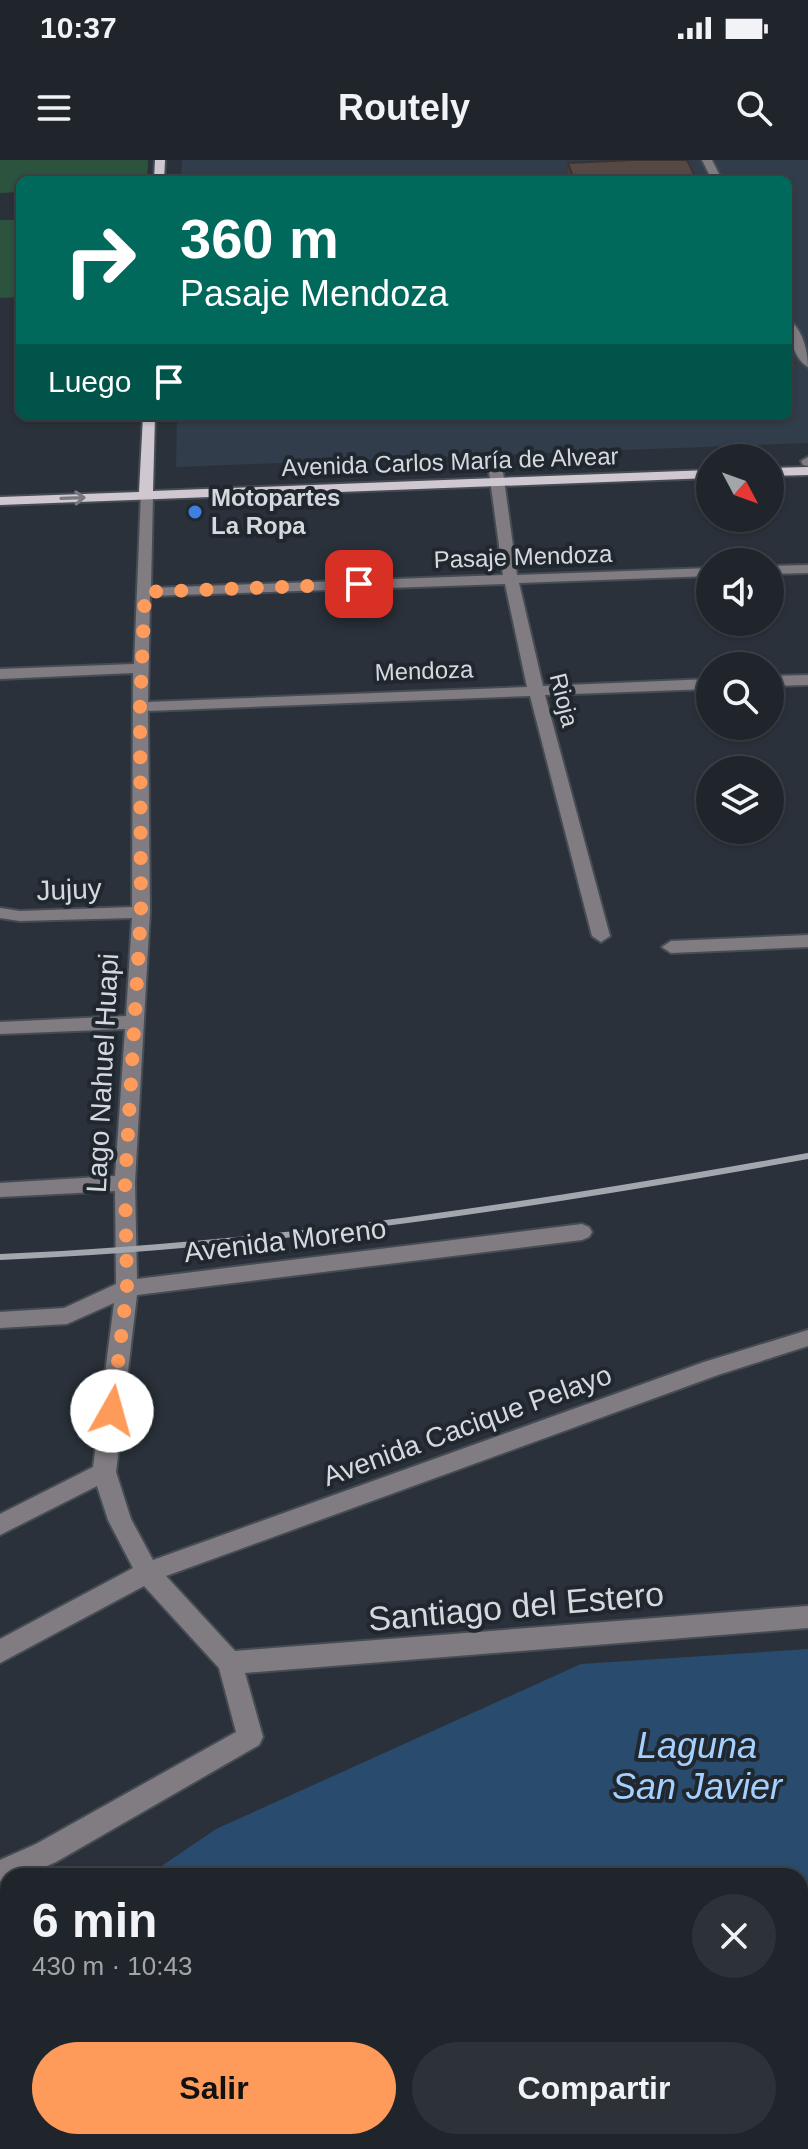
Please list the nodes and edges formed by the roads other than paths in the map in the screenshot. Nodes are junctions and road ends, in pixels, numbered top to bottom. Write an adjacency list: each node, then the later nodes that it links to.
1 (792, 331): 2 (street)
2 (808, 363)
3 (149, 420): 12 (main road, Lago Nahuel Huapi)
4 (808, 461): 5 (main road)
5 (784, 462)
6 (696, 466): 10 (main road, Avenida Carlos María de Alvear)
7 (808, 471): 8 (main road)
8 (784, 472)
9 (696, 474): 10 (main road, Avenida Carlos María de Alvear)
10 (497, 477): 12 (main road, Avenida Carlos María de Alvear); 17 (street, Rioja)
11 (0, 487): 12 (main road, Avenida Carlos María de Alvear)
12 (146, 488): 13 (main road, Avenida Carlos María de Alvear, one-way to 12); 18 (street, Lago Nahuel Huapi)
13 (0, 501)
14 (808, 569): 15 (street)
15 (784, 570)
16 (696, 572): 17 (street, Pasaje Mendoza)
17 (511, 579): 18 (street, Pasaje Mendoza); 24 (street, Rioja)
18 (145, 592): 19 (street, Lago Nahuel Huapi)
19 (142, 668): 20 (street); 25 (street, Lago Nahuel Huapi)
20 (0, 674)
21 (808, 680): 22 (street)
22 (784, 681)
23 (696, 685): 24 (street, Mendoza)
24 (536, 691): 25 (street, Mendoza); 28 (street, Rioja)
25 (140, 707): 26 (street, Lago Nahuel Huapi)
26 (141, 912): 27 (street, Jujuy); 31 (street, Lago Nahuel Huapi)
27 (0, 913)
28 (601, 936)
29 (808, 941): 30 (street)
30 (671, 947)
31 (136, 1022): 32 (street); 33 (street, Lago Nahuel Huapi)
32 (0, 1028)
33 (125, 1183): 34 (street); 36 (street, Lago Nahuel Huapi)
34 (0, 1190)
35 (582, 1232): 36 (street, Avenida Moreno)
36 (127, 1288): 37 (street, Avenida Moreno); 39 (street, Lago Nahuel Huapi)
37 (0, 1320)
38 (808, 1338): 41 (street, Avenida Cacique Pelayo)
39 (104, 1472): 40 (street); 41 (street, Lago Nahuel Huapi)
40 (0, 1525)
41 (147, 1572): 43 (street, Avenida Cacique Pelayo); 44 (street, Lago Nahuel Huapi)
42 (808, 1617): 44 (street, Santiago del Estero)
43 (0, 1652)
44 (230, 1663): 45 (street, Lago Nahuel Huapi)
45 (12, 1868)

